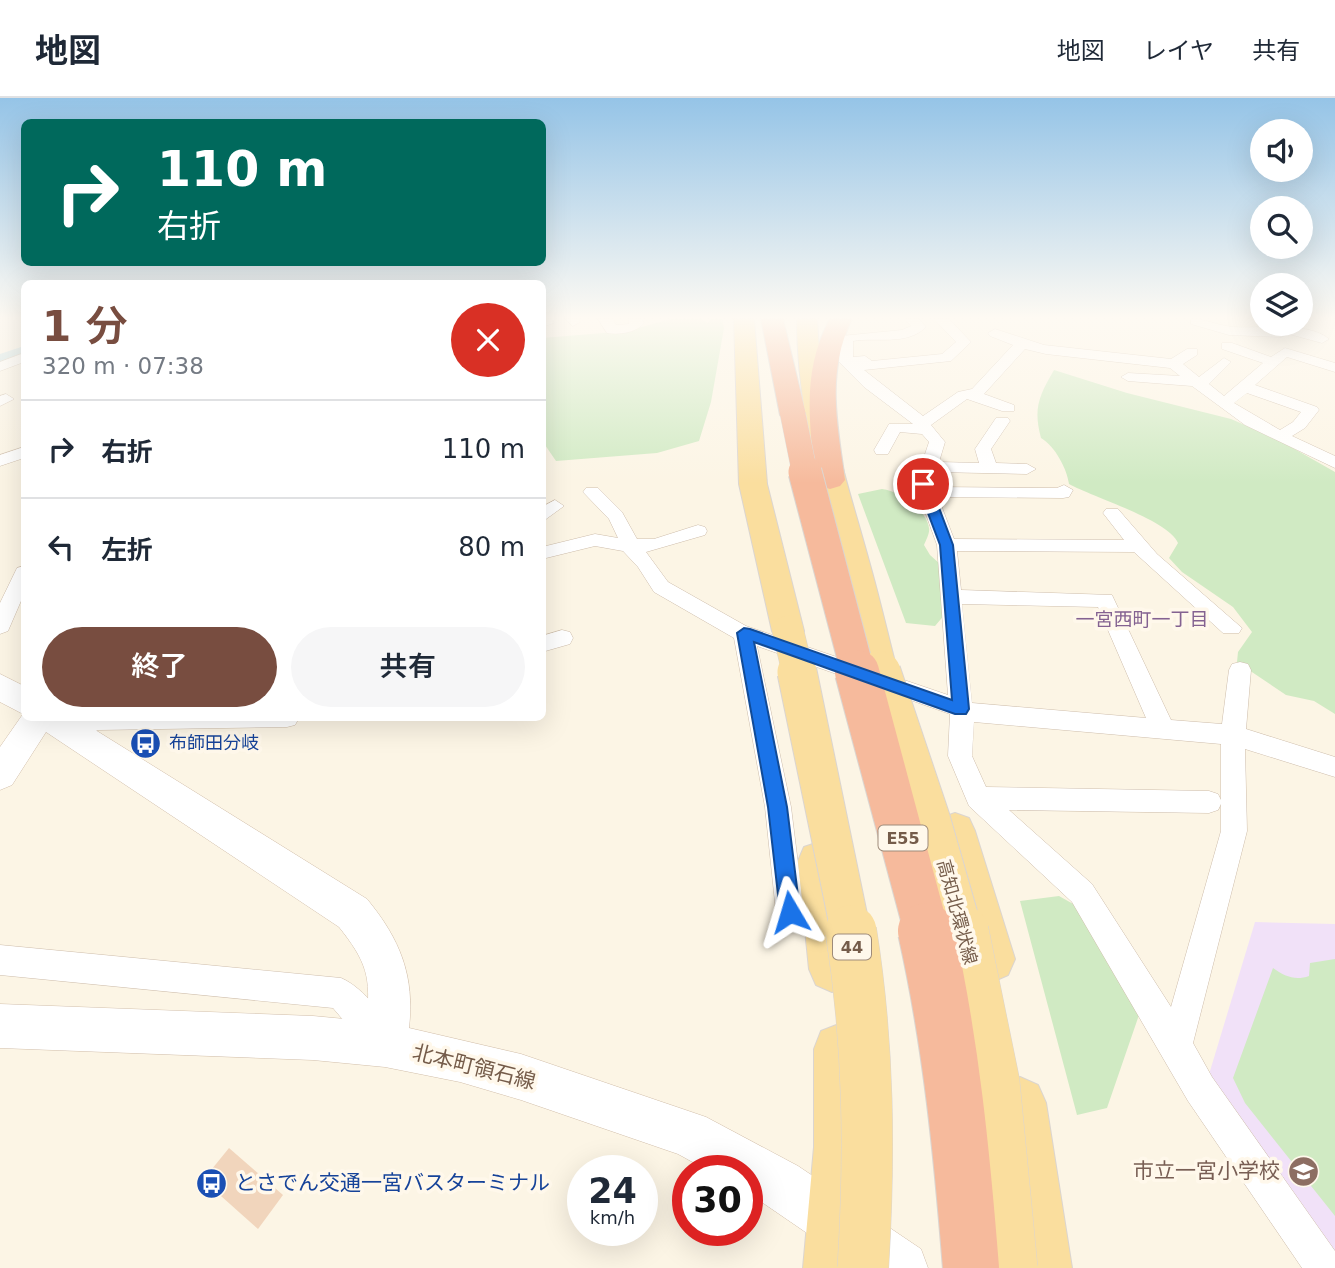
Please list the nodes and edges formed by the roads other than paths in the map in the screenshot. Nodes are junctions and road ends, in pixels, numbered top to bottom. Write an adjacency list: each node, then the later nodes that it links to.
1 (747, 374): 42 (main road)
2 (784, 374): 19 (highway, E55)
3 (789, 374): 19 (highway, E55)
4 (809, 374): 29 (main road)
5 (822, 374): 29 (highway)
6 (845, 374): 14 (street)
7 (857, 374): 14 (street)
8 (995, 374): 16 (street)
9 (1186, 374): 13 (street)
10 (1208, 374): 13 (street)
11 (1260, 374): 15 (street)
12 (1128, 377): 13 (street)
13 (1197, 382): 18 (street)
14 (863, 385): 17 (street); 20 (street)
15 (1245, 387): 18 (street); 21 (street)
16 (968, 394): 20 (street); 26 (street)
17 (867, 402)
18 (1222, 402): 21 (street)
19 (793, 415): 64 (highway, E55, bridge)
20 (924, 427): 22 (street); 28 (street)
21 (1279, 436): 25 (street)
22 (883, 450)
23 (21, 453): 24 (street)
24 (0, 461)
25 (1335, 463)
26 (989, 469): 27 (street); 28 (street)
27 (1027, 469)
28 (928, 479): 30 (street); 34 (street)
29 (830, 480): 43 (main road)
30 (1064, 490)
31 (592, 492): 35 (street)
32 (1112, 513): 36 (street)
33 (698, 531): 35 (street)
34 (947, 545): 36 (street); 39 (street)
35 (629, 546): 37 (street); 42 (street)
36 (1138, 546): 41 (street)
37 (546, 552)
38 (21, 580): 40 (street)
39 (953, 597): 47 (street); 51 (street)
40 (0, 626)
41 (1231, 628)
42 (768, 632): 47 (street); 57 (street); 62 (main road); 62 (main road, 44, bridge)
43 (890, 670): 56 (main road); 65 (main road, 高知北環状線, bridge)
44 (1240, 670): 52 (street)
45 (0, 686): 46 (main road)
46 (21, 700)
47 (961, 709): 51 (street); 56 (street)
48 (36, 721): 54 (main road)
49 (96, 721): 50 (street)
50 (61, 724): 60 (main road)
51 (1163, 729): 52 (street)
52 (1233, 735): 53 (street); 61 (street)
53 (1335, 767)
54 (0, 775)
55 (1209, 802): 56 (street)
56 (967, 815): 61 (street); 66 (main road)
57 (790, 912)
58 (0, 960): 60 (street)
59 (0, 1026): 60 (main road, 北本町領石線)
60 (385, 1045): 62 (main road, 北本町領石線)
61 (1176, 1045): 67 (street)
62 (844, 1253): 63 (main road, 北本町領石線)
63 (901, 1268)
64 (971, 1268)
65 (1012, 1268)
66 (1043, 1268)
67 (1324, 1268)

